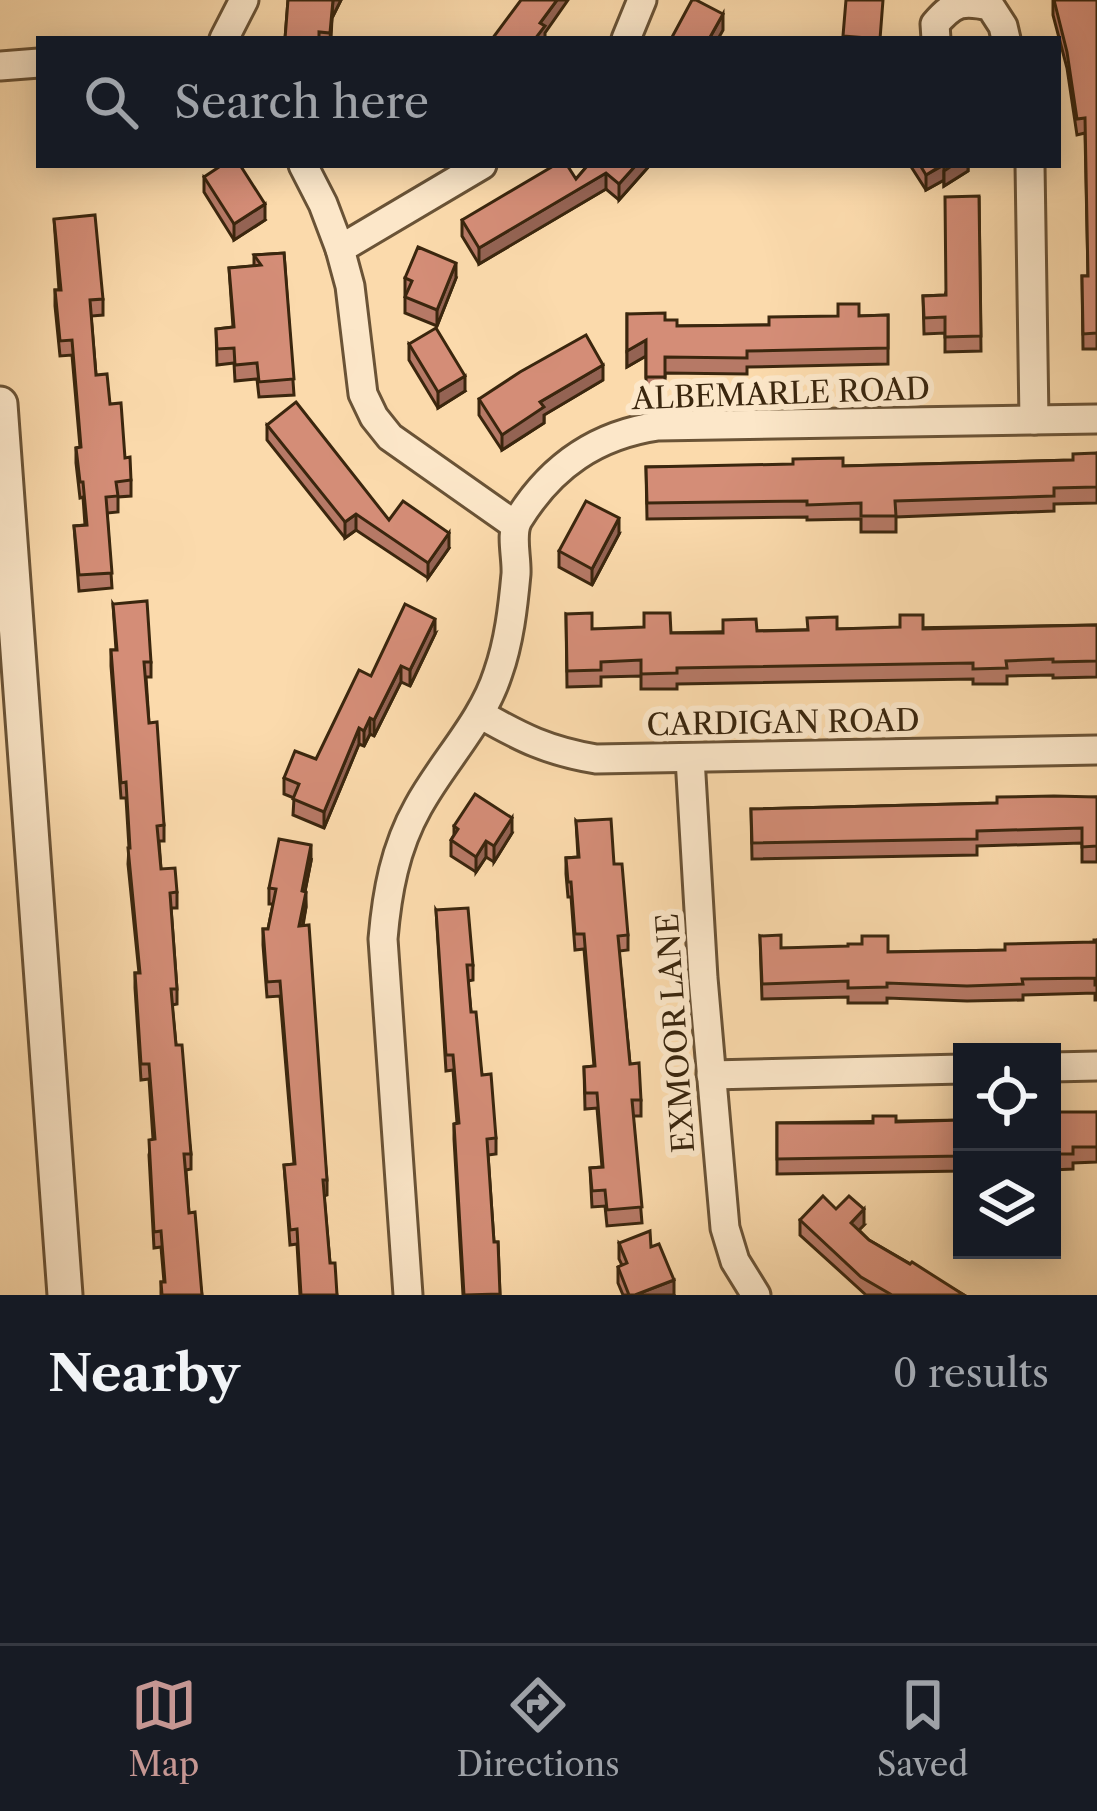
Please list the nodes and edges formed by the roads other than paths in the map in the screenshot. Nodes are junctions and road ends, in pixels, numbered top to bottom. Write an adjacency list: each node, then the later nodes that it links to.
1 (244, 0): 3 (street)
2 (642, 0): 4 (street)
3 (226, 36)
4 (627, 36)
5 (936, 36): 6 (street)
6 (1005, 36)
7 (36, 62): 8 (street)
8 (0, 65)
9 (305, 168): 12 (street)
10 (477, 168): 12 (street)
11 (1030, 168): 15 (street)
12 (340, 249): 16 (street)
13 (0, 404): 24 (street)
14 (1097, 419): 15 (street, ALBEMARLE ROAD)
15 (1034, 420): 16 (street, ALBEMARLE ROAD)
16 (515, 525): 17 (street)
17 (480, 714): 19 (street, CARDIGAN ROAD); 25 (street)
18 (1097, 750): 19 (street, CARDIGAN ROAD)
19 (690, 758): 23 (street, EXMOOR LANE)
20 (1097, 1066): 21 (street)
21 (1061, 1067)
22 (953, 1070): 23 (street)
23 (711, 1075): 26 (street, EXMOOR LANE)
24 (65, 1295)
25 (408, 1295)
26 (756, 1295)

